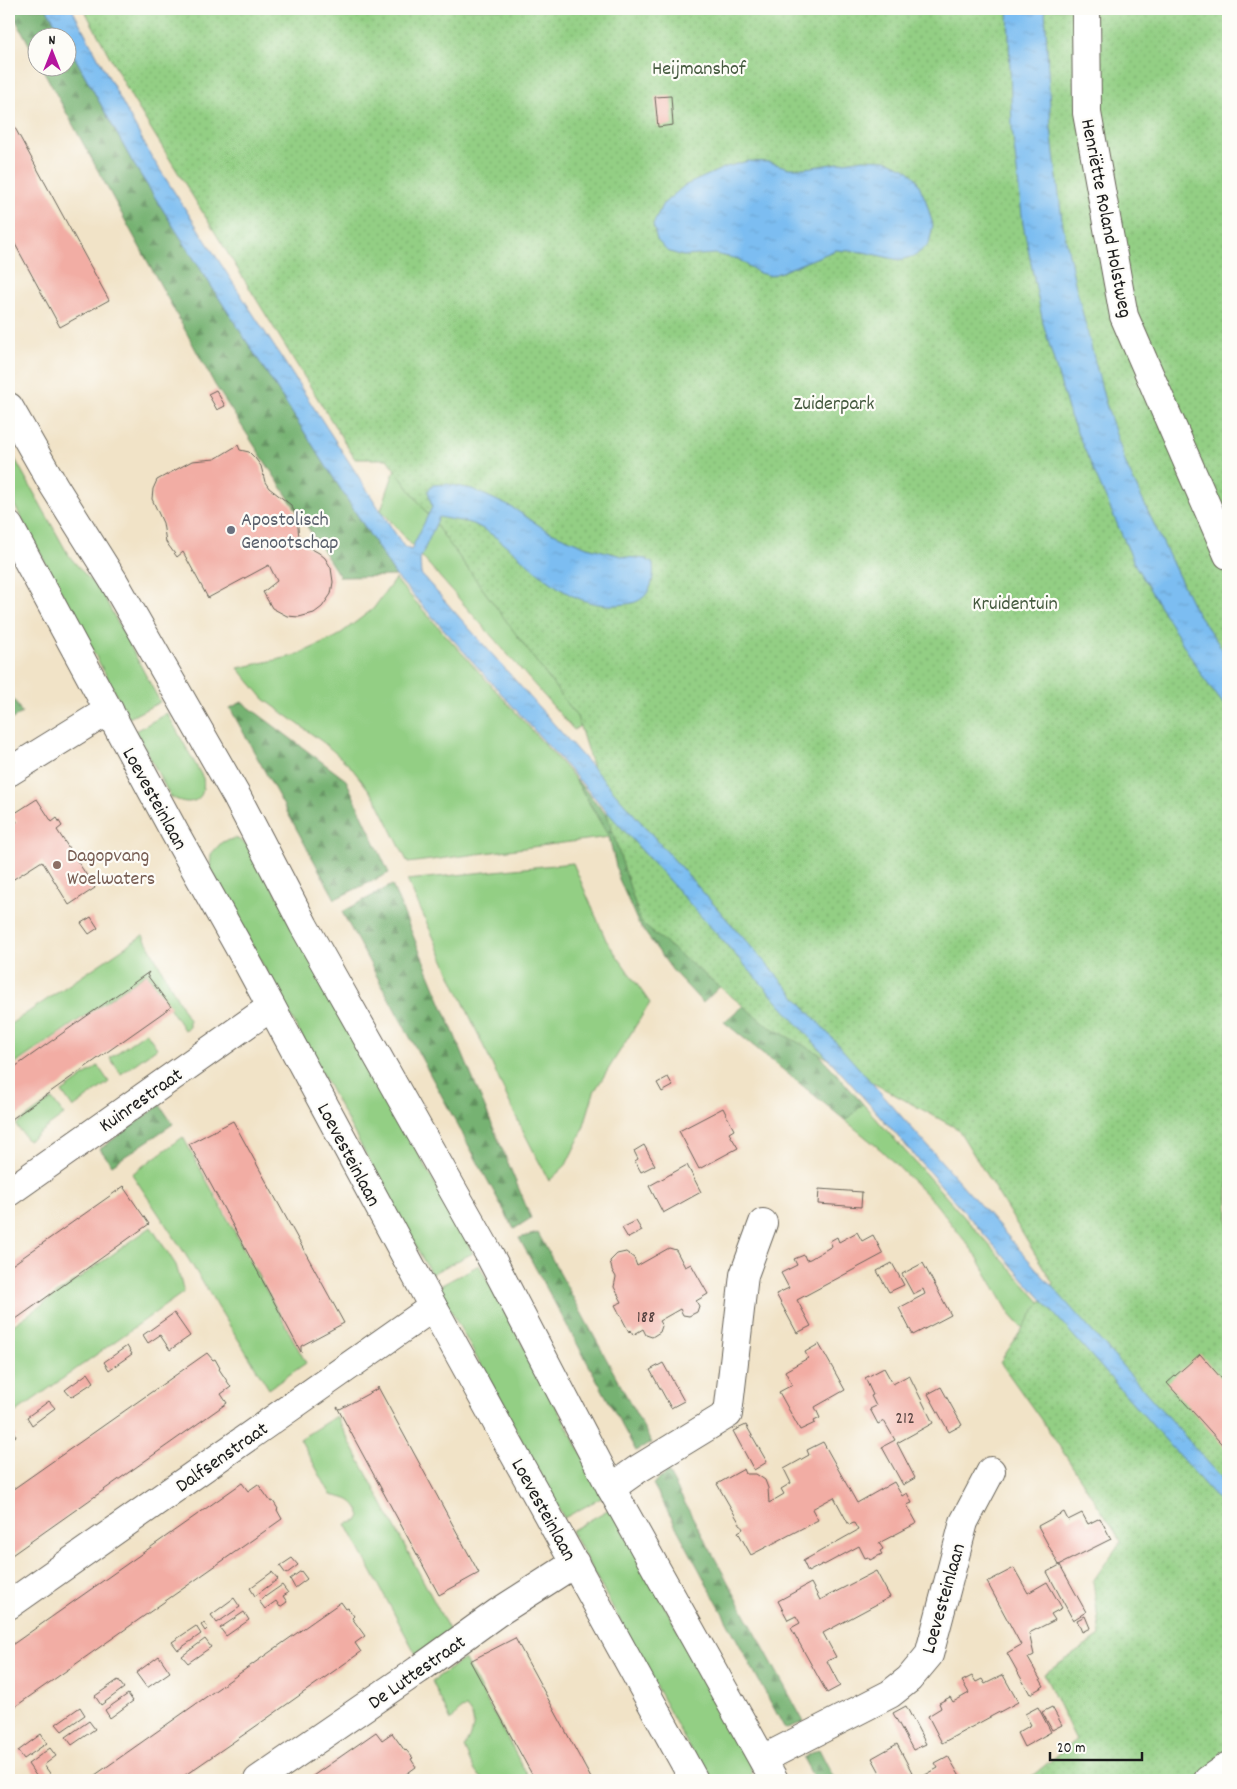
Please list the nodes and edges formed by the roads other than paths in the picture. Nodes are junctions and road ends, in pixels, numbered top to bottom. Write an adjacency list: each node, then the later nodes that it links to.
1 (1086, 9): 4 (main road, Henriëtte Roland Holstweg)
2 (9, 407): 12 (main road, Loevesteinlaan)
3 (9, 526): 5 (main road, Loevesteinlaan)
4 (1228, 556)
5 (109, 710): 6 (main road); 7 (main road, Loevesteinlaan)
6 (9, 772)
7 (272, 1007): 8 (main road, Kuinrestraat); 10 (main road, Loevesteinlaan)
8 (9, 1192)
9 (763, 1223): 12 (main road)
10 (433, 1307): 13 (main road, Loevesteinlaan); 14 (main road, Dalfsenstraat)
11 (991, 1471): 16 (main road, Loevesteinlaan)
12 (611, 1488): 16 (main road, Loevesteinlaan)
13 (575, 1563): 17 (main road, De Luttestraat); 18 (main road, Loevesteinlaan)
14 (9, 1605)
15 (1228, 1766): 19 (main road)
16 (768, 1770)
17 (258, 1780)
18 (694, 1780)
19 (1208, 1780)

